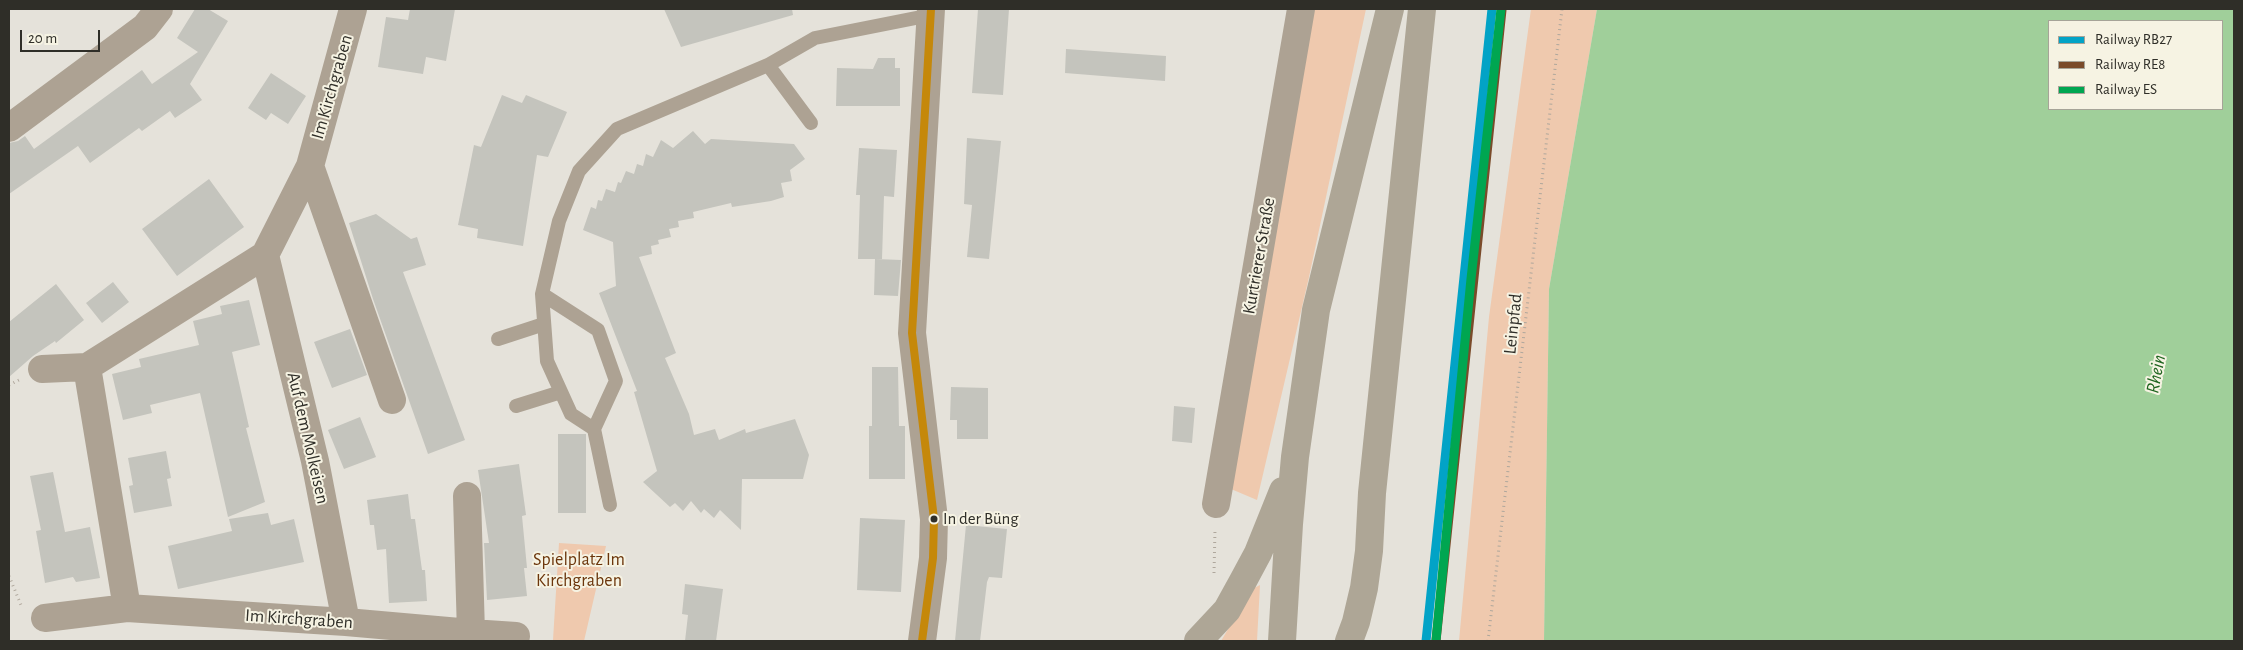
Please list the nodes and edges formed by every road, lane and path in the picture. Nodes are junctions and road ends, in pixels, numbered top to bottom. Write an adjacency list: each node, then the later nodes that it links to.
1 (159, 9): 10 (street)
2 (353, 9): 11 (street, Im Kirchgraben)
3 (1301, 9): 24 (street, Kurtrierer Straße)
4 (1390, 9): 22 (main road)
5 (1422, 9): 36 (main road)
6 (1562, 9): 37 (path, Leinpfad)
7 (931, 12): 8 (lane); 33 (street)
8 (768, 65): 9 (lane); 13 (lane)
9 (811, 123)
10 (9, 128)
11 (310, 166): 12 (street, Im Kirchgraben); 19 (street)
12 (265, 255): 16 (street); 30 (street, Auf dem Molkeisen)
13 (542, 294): 14 (lane); 21 (lane)
14 (544, 324): 15 (lane); 18 (lane)
15 (498, 339)
16 (87, 367): 17 (street); 28 (street)
17 (42, 369)
18 (561, 392): 20 (lane); 21 (lane)
19 (392, 400)
20 (516, 406)
21 (594, 429): 25 (lane)
22 (1295, 457): 34 (main road); 35 (main road)
23 (467, 496): 31 (street)
24 (1216, 504)
25 (610, 505)
26 (9, 576): 27 (path)
27 (19, 600)
28 (127, 608): 29 (street, Im Kirchgraben); 30 (street, Im Kirchgraben)
29 (45, 618)
30 (346, 622): 31 (street, Im Kirchgraben)
31 (471, 633): 32 (street, Im Kirchgraben)
32 (516, 636)
33 (922, 641)
34 (1198, 641)
35 (1282, 641)
36 (1349, 641)
37 (1488, 641)

